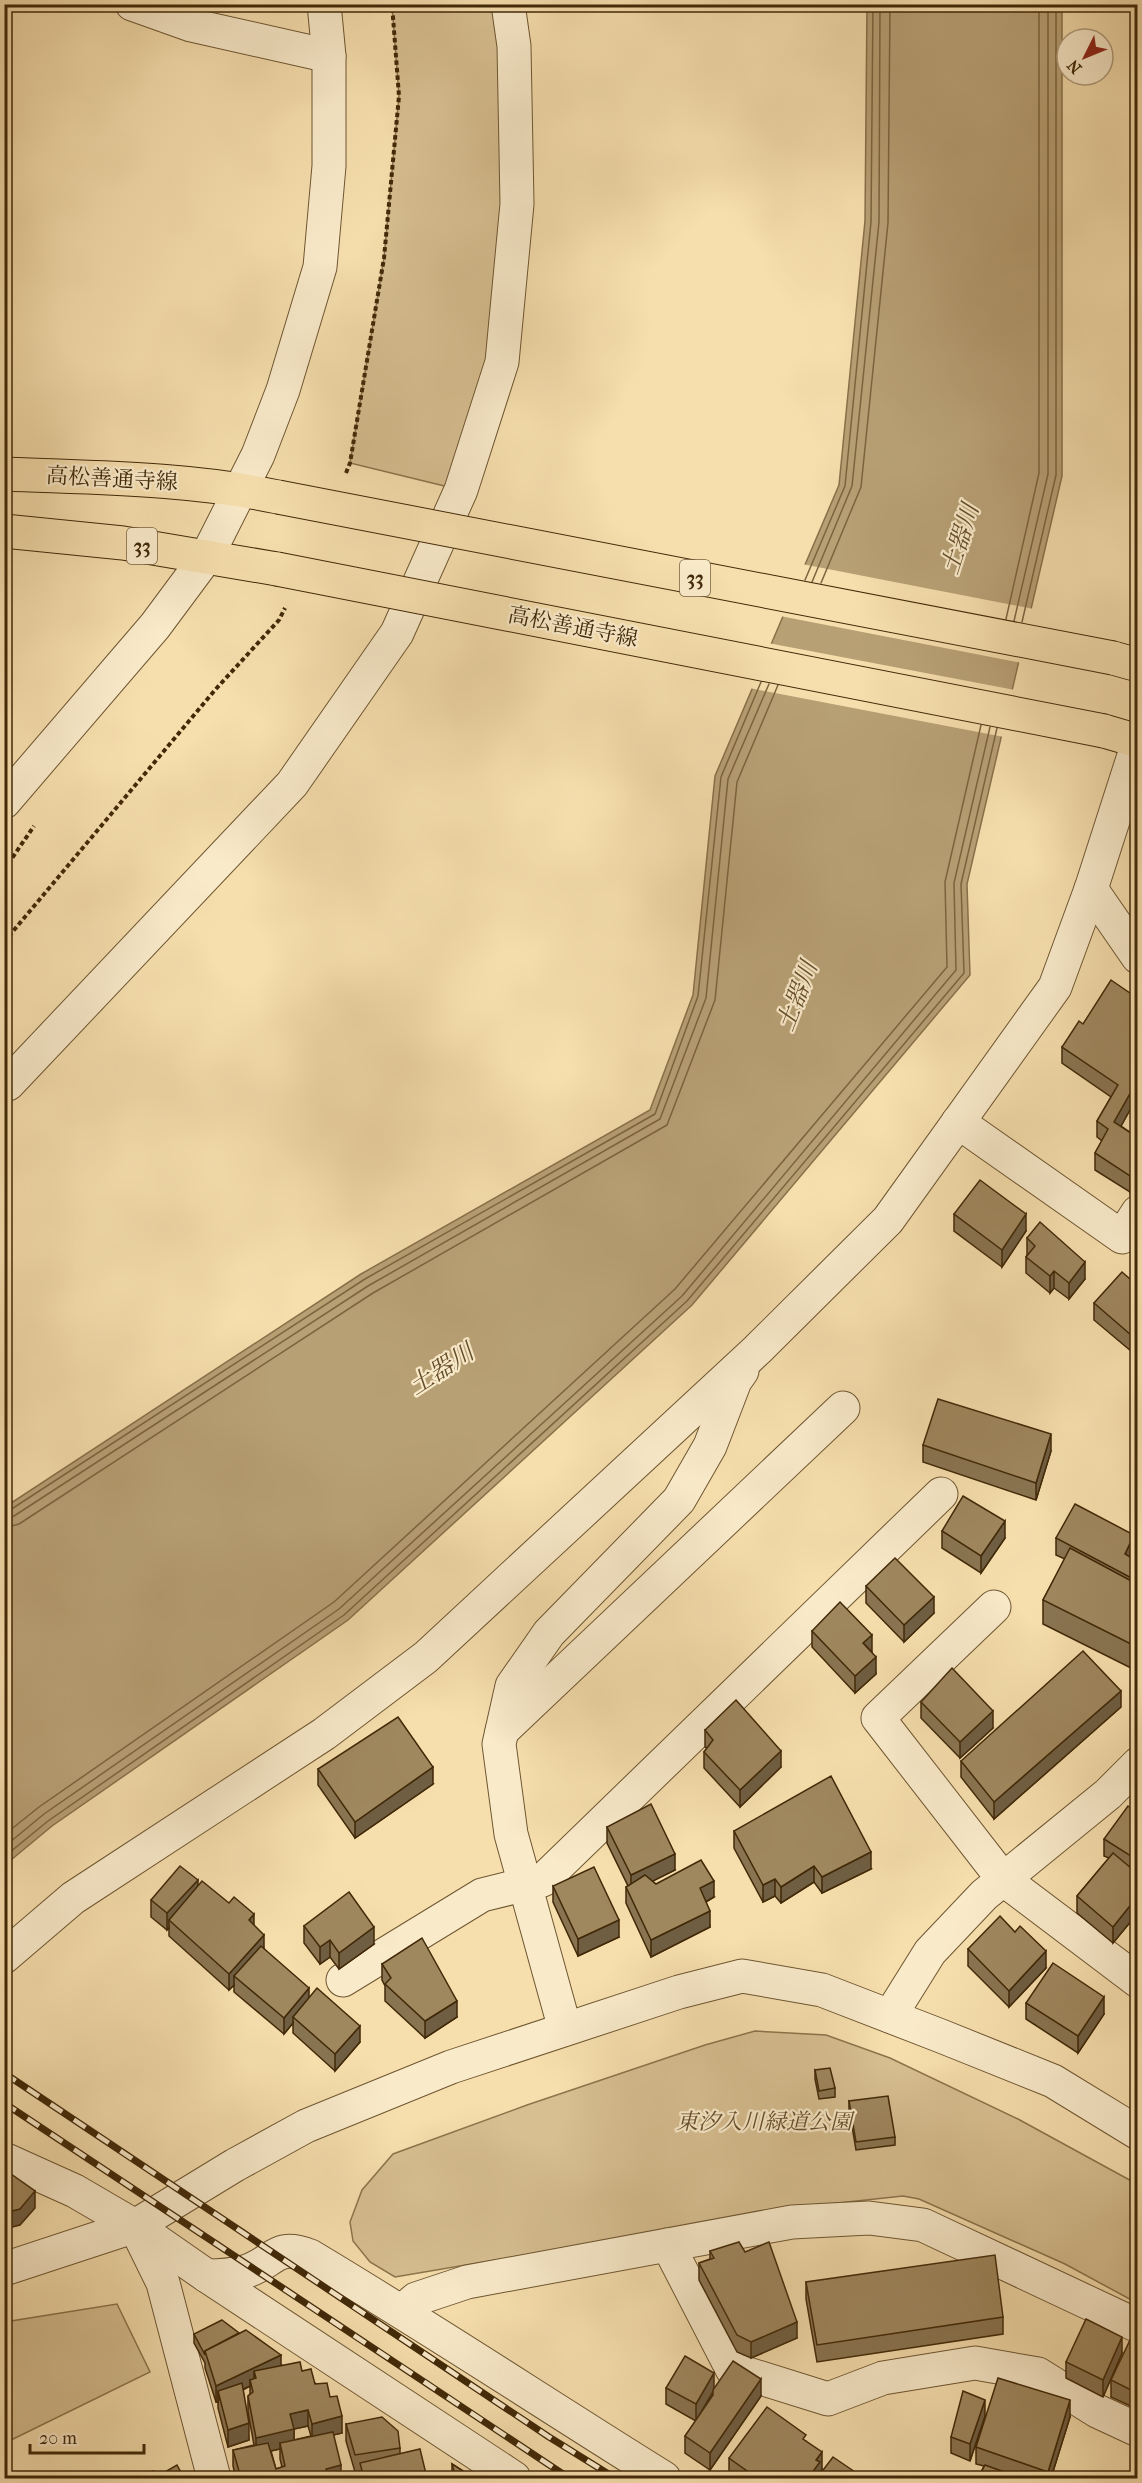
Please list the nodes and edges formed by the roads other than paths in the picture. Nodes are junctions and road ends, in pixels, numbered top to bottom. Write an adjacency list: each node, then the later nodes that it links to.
1 (132, 4): 4 (street)
2 (324, 4): 4 (street)
3 (508, 4): 14 (street)
4 (329, 56): 6 (street)
5 (4, 474): 6 (main road, 高松善通寺線 / 33)
6 (242, 489): 8 (street); 9 (main road, 高松善通寺線 / 33, bridge)
7 (4, 531): 8 (main road, 高松善通寺線 / 33)
8 (207, 556): 10 (main road, 高松善通寺線 / 33, bridge); 11 (street)
9 (1125, 662)
10 (1137, 742): 12 (street)
11 (4, 802)
12 (1091, 888): 13 (street); 15 (street)
13 (1137, 957)
14 (8, 1084)
15 (958, 1122): 16 (street); 17 (street)
16 (1137, 1212)
17 (757, 1350): 21 (street); 25 (street)
18 (843, 1408): 21 (street)
19 (941, 1494): 24 (street)
20 (994, 1606): 23 (street)
21 (502, 1731): 24 (street)
22 (1137, 1764): 23 (street)
23 (1003, 1879): 27 (street); 28 (street)
24 (524, 1884): 26 (street); 29 (street)
25 (4, 1957)
26 (343, 1980)
27 (1137, 1981)
28 (890, 2016): 29 (street); 30 (street)
29 (565, 2030): 32 (street)
30 (1137, 2133)
31 (4, 2159): 32 (street)
32 (135, 2226): 34 (street); 35 (street); 39 (street)
33 (668, 2245): 36 (street); 37 (street); 38 (street)
34 (4, 2270)
35 (241, 2285): 36 (street); 40 (street)
36 (402, 2311): 41 (street)
37 (1137, 2326)
38 (1137, 2430)
39 (214, 2478)
40 (514, 2478)
41 (664, 2478)

